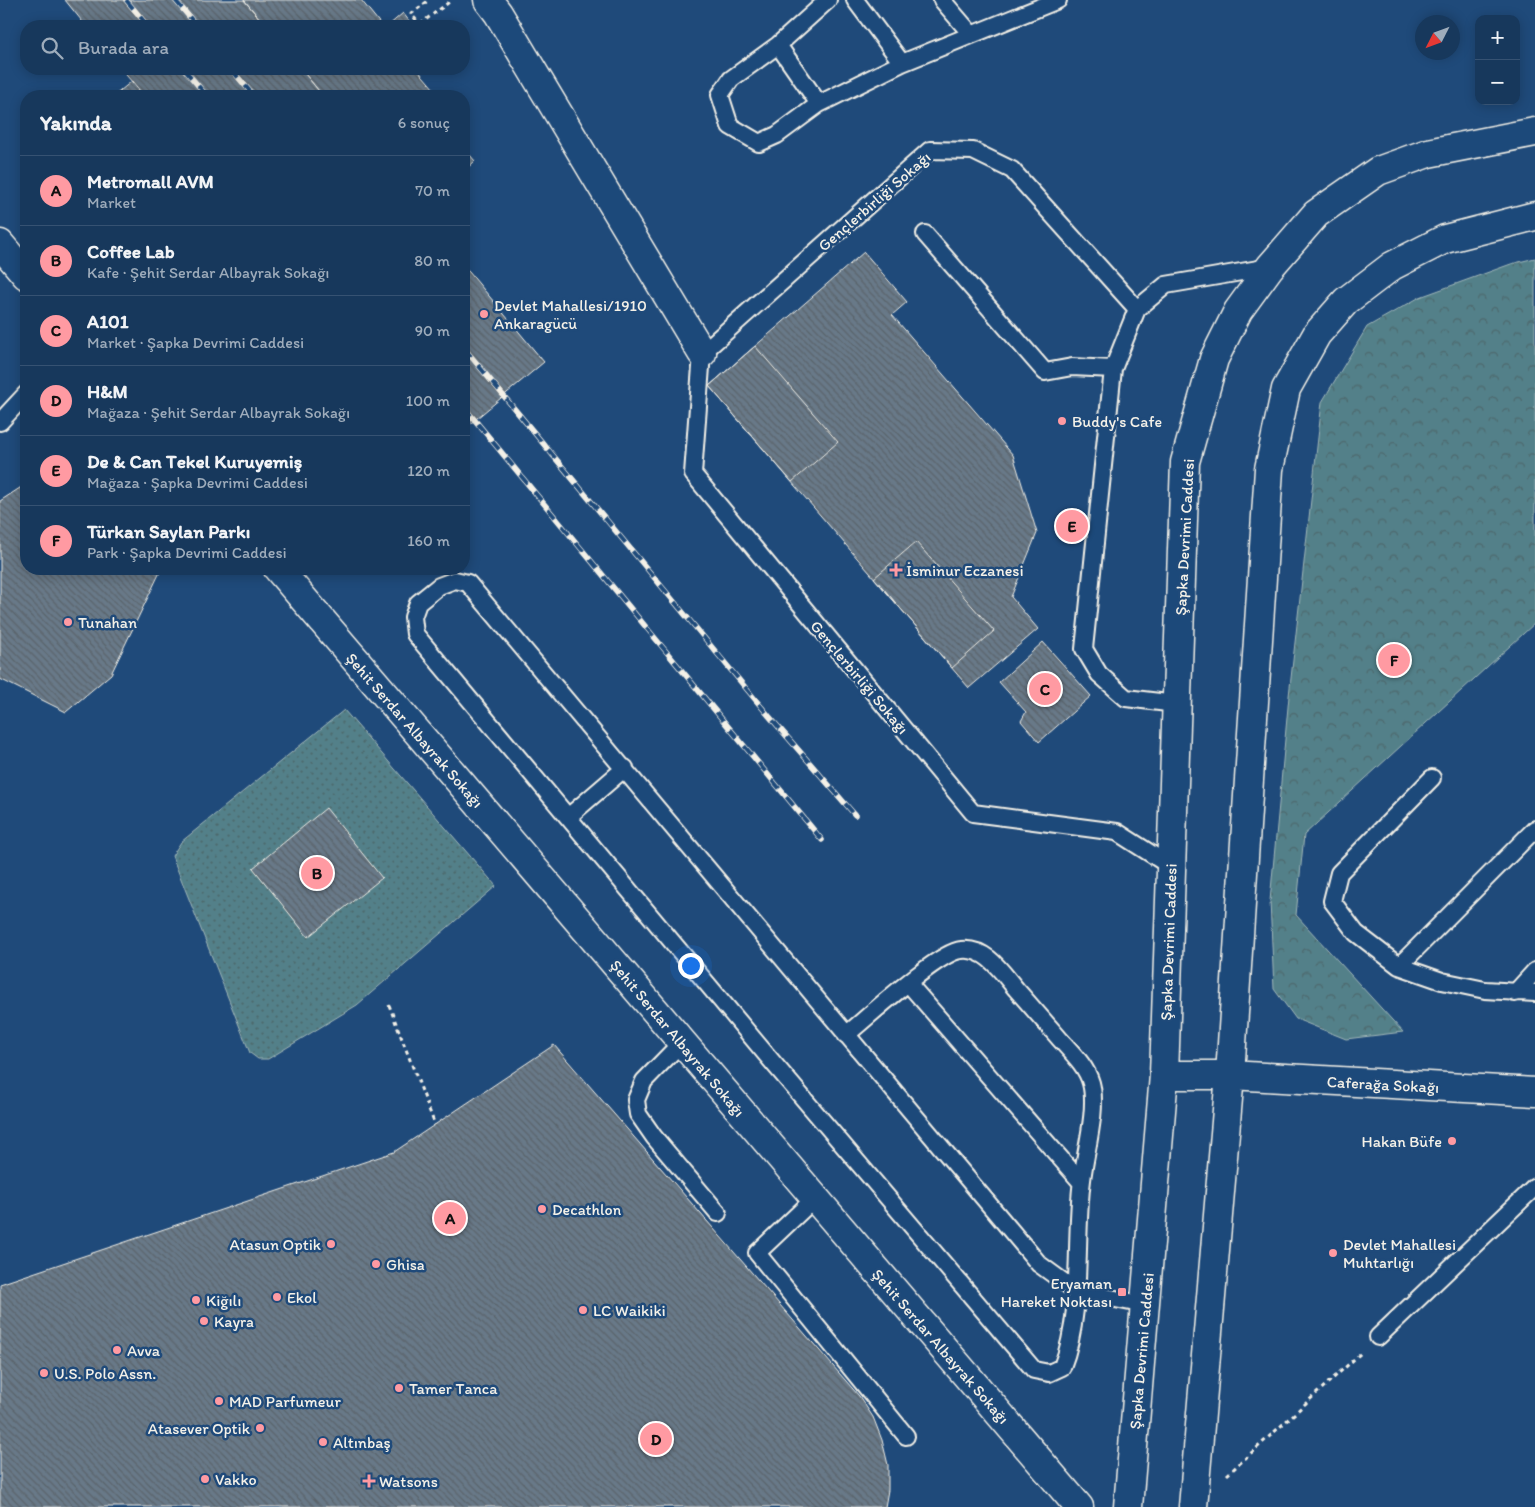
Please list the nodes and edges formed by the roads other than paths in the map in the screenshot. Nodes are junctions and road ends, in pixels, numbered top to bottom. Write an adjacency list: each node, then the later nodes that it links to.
1 (488, 0): 15 (main road)
2 (828, 0): 7 (lane)
3 (855, 0): 8 (lane)
4 (942, 0): 6 (lane)
5 (1047, 2): 6 (lane)
6 (971, 34): 8 (lane)
7 (778, 45): 9 (lane); 9 (lane)
8 (902, 63): 9 (lane)
9 (819, 104)
10 (1535, 132): 13 (main road, Şapka Devrimi Caddesi)
11 (1535, 216): 34 (main road)
12 (925, 234): 16 (lane)
13 (1270, 268): 14 (lane); 20 (main road, Şapka Devrimi Caddesi)
14 (1137, 308): 15 (lane, Gençlerbirliği Sokağı); 16 (lane)
15 (702, 353): 25 (lane, Gençlerbirliği Sokağı)
16 (1112, 369): 20 (lane)
17 (20, 400): 18 (lane)
18 (0, 422)
19 (283, 575): 32 (main road, Şehit Serdar Albayrak Sokağı)
20 (1176, 704): 25 (main road, Şapka Devrimi Caddesi)
21 (625, 768): 23 (lane); 23 (lane); 31 (lane)
22 (1432, 778): 26 (lane)
23 (568, 817): 40 (lane)
24 (1535, 830): 26 (lane)
25 (1170, 866): 33 (main road, Şapka Devrimi Caddesi)
26 (1399, 966): 29 (lane)
27 (1535, 972): 29 (lane)
28 (908, 983): 31 (lane); 36 (lane); 36 (lane)
29 (1514, 993): 30 (lane)
30 (1535, 993)
31 (846, 1035): 40 (lane)
32 (682, 1042): 38 (main road, Şehit Serdar Albayrak Sokağı); 39 (lane)
33 (1164, 1075): 34 (main road); 41 (main road, Şapka Devrimi Caddesi)
34 (1230, 1075): 35 (main road, Caferağa Sokağı); 46 (main road)
35 (1535, 1092)
36 (1081, 1182): 40 (lane)
37 (1535, 1187): 42 (lane)
38 (815, 1198): 43 (lane); 44 (main road, Şehit Serdar Albayrak Sokağı)
39 (718, 1213)
40 (1076, 1291): 41 (lane)
41 (1145, 1305): 45 (main road, Şapka Devrimi Caddesi)
42 (1378, 1337)
43 (906, 1436)
44 (1079, 1507)
45 (1128, 1507)
46 (1193, 1507)

